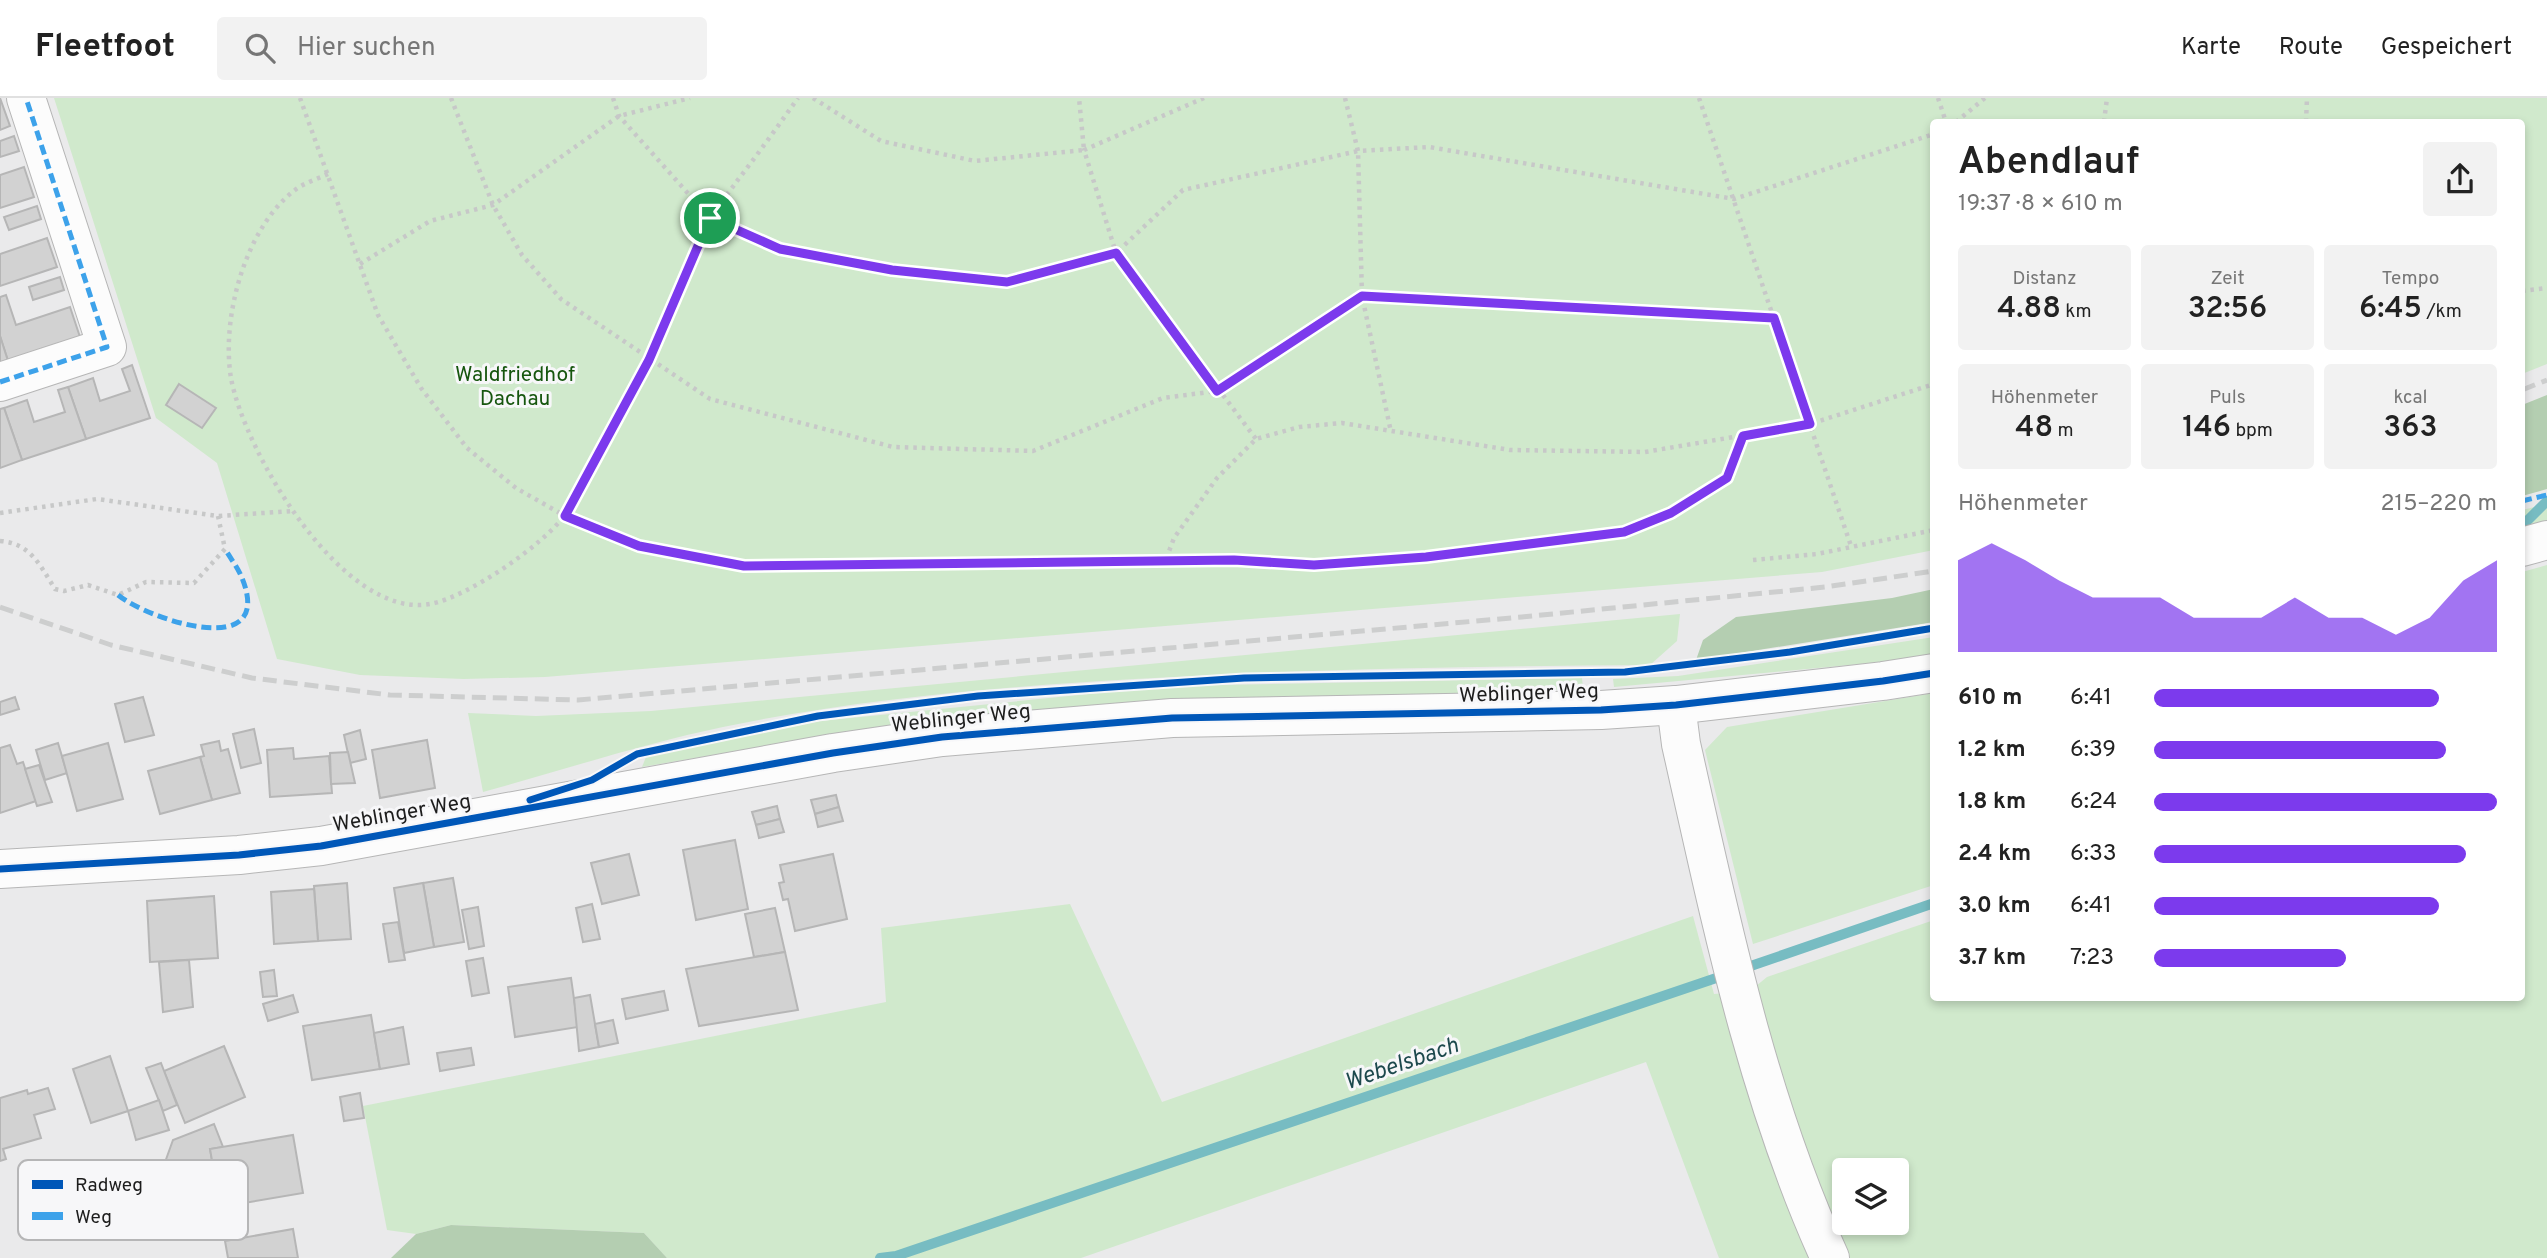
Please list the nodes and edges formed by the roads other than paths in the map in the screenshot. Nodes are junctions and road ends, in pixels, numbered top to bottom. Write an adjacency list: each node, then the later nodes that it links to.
1 (26, 98): 2 (street)
2 (0, 382)
3 (2547, 540): 4 (street)
4 (2525, 546)
5 (1930, 674): 6 (street, Weblinger Weg)
6 (1676, 705): 7 (street, Weblinger Weg); 8 (street)
7 (0, 869)
8 (1830, 1258)

